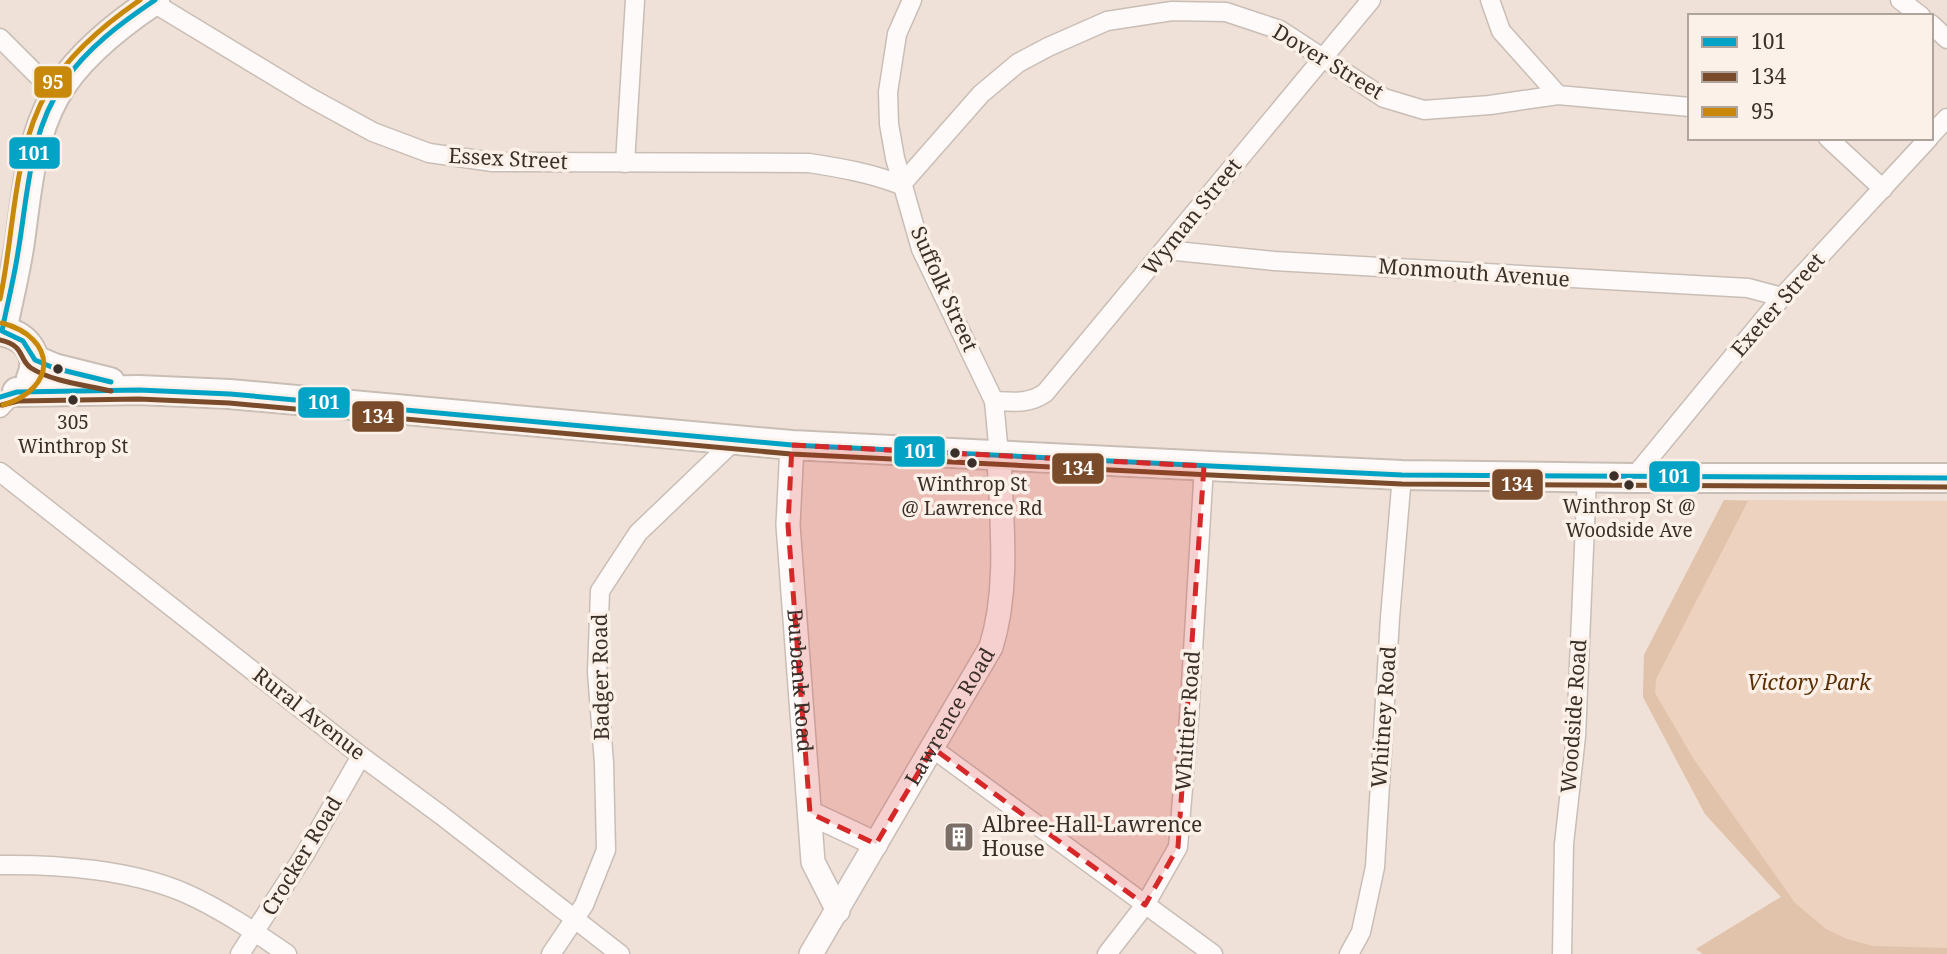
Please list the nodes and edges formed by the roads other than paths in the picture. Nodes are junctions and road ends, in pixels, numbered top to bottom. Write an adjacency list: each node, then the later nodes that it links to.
1 (635, 0): 19 (street)
2 (912, 0): 20 (street, Suffolk Street)
3 (1371, 0): 11 (street, Wyman Street)
4 (1490, 0): 13 (street)
5 (1900, 0): 7 (street)
6 (153, 1): 12 (main road); 19 (street, Essex Street)
7 (1918, 14)
8 (1933, 26): 10 (street)
9 (0, 38): 12 (street)
10 (1947, 39)
11 (1324, 58): 13 (street, Dover Street); 20 (street, Dover Street); 22 (street, Wyman Street)
12 (56, 94): 24 (main road)
13 (1558, 95): 14 (street, Dover Street)
14 (1688, 107)
15 (1947, 118): 16 (street, Exeter Street)
16 (1933, 134)
17 (1830, 140): 21 (street)
18 (1927, 140): 21 (street, Exeter Street)
19 (625, 163): 20 (street, Essex Street)
20 (901, 185): 28 (street, Suffolk Street)
21 (1883, 189): 23 (street, Exeter Street)
22 (1166, 250): 23 (street, Monmouth Avenue); 28 (street, Wyman Street)
23 (1782, 297): 36 (street, Exeter Street)
24 (1, 331): 25 (main road)
25 (35, 360): 26 (main road); 27 (main road)
26 (139, 390): 27 (main road); 29 (main road)
27 (8, 398)
28 (995, 401): 31 (street, Suffolk Street)
29 (736, 439): 30 (main road); 45 (street, Badger Road)
30 (792, 445): 31 (main road); 40 (street, Burbank Road)
31 (999, 455): 32 (main road); 38 (street, Lawrence Road)
32 (1204, 466): 34 (main road); 43 (street, Whittier Road)
33 (0, 472): 39 (street, Rural Avenue)
34 (1402, 475): 35 (main road); 54 (street, Whitney Road)
35 (1587, 477): 36 (main road); 55 (street, Woodside Road)
36 (1633, 478): 37 (main road)
37 (1947, 478)
38 (932, 748): 41 (street, Lawrence Road); 43 (street)
39 (361, 756): 45 (street, Rural Avenue); 46 (street, Crocker Road)
40 (810, 813): 41 (street); 44 (street, Burbank Road)
41 (877, 844): 44 (street, Lawrence Road)
42 (0, 865): 46 (street)
43 (1145, 905): 52 (street, Whittier Road); 53 (street)
44 (838, 911): 51 (street, Lawrence Road)
45 (575, 920): 49 (street, Badger Road); 50 (street, Rural Avenue)
46 (255, 932): 47 (street, Crocker Road); 48 (street)
47 (240, 954)
48 (287, 954)
49 (551, 954)
50 (621, 954)
51 (811, 954)
52 (1107, 954)
53 (1213, 954)
54 (1349, 954)
55 (1562, 954)

